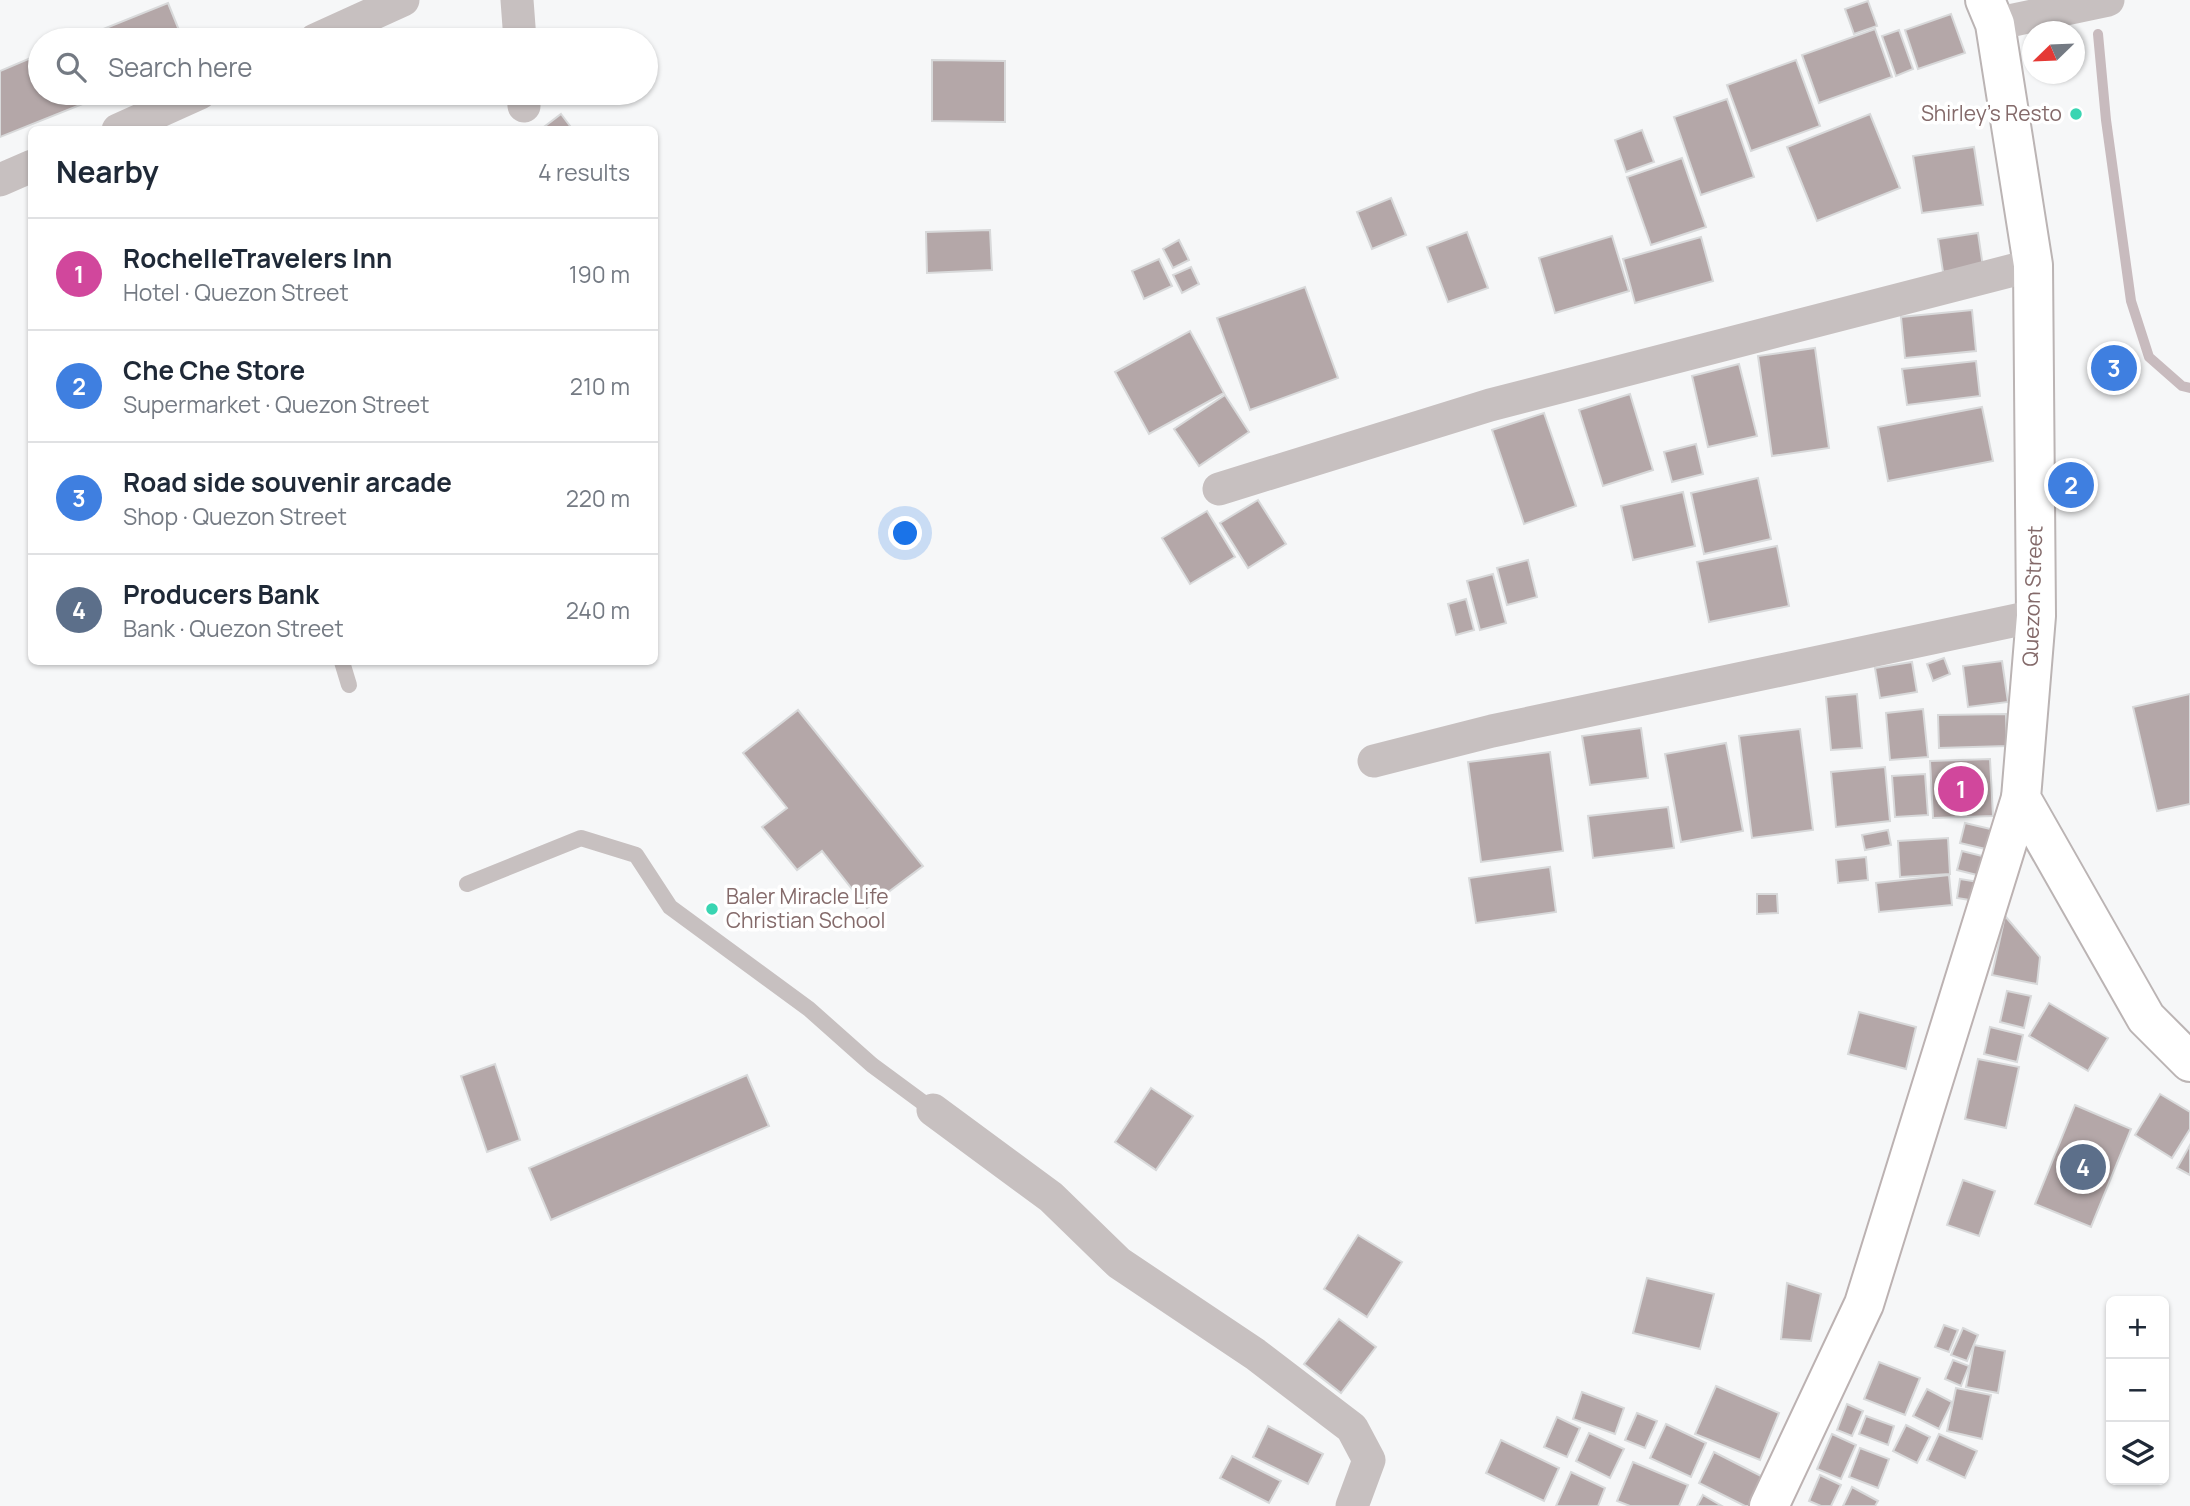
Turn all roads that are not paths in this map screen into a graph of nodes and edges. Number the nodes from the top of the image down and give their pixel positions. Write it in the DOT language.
graph roads {
  1 [pos="403,0"];
  2 [pos="517,0"];
  3 [pos="2108,0"];
  4 [pos="1989,7"];
  5 [pos="341,28"];
  6 [pos="519,28"];
  7 [pos="176,105"];
  8 [pos="134,126"];
  9 [pos="28,168"];
  10 [pos="0,180"];
  11 [pos="2033,265"];
  12 [pos="1219,489"];
  13 [pos="2036,616"];
  14 [pos="343,665"];
  15 [pos="349,685"];
  16 [pos="1374,761"];
  17 [pos="2021,798"];
  18 [pos="467,884"];
  19 [pos="2190,1062"];
  20 [pos="933,1110"];
  21 [pos="1352,1506"];
  22 [pos="1769,1506"];
  1 -- 5 [label="street"];
  2 -- 6 [label="street"];
  3 -- 4 [label="street"];
  4 -- 11 [label="main road, Quezon Street"];
  7 -- 8 [label="street"];
  9 -- 10 [label="street"];
  11 -- 12 [label="street"];
  11 -- 13 [label="main road, Quezon Street"];
  13 -- 16 [label="street"];
  13 -- 17 [label="main road, Quezon Street"];
  14 -- 15 [label="lane"];
  17 -- 19 [label="main road"];
  17 -- 22 [label="main road, Quezon Street"];
  18 -- 20 [label="lane"];
  20 -- 21 [label="street"];
}
